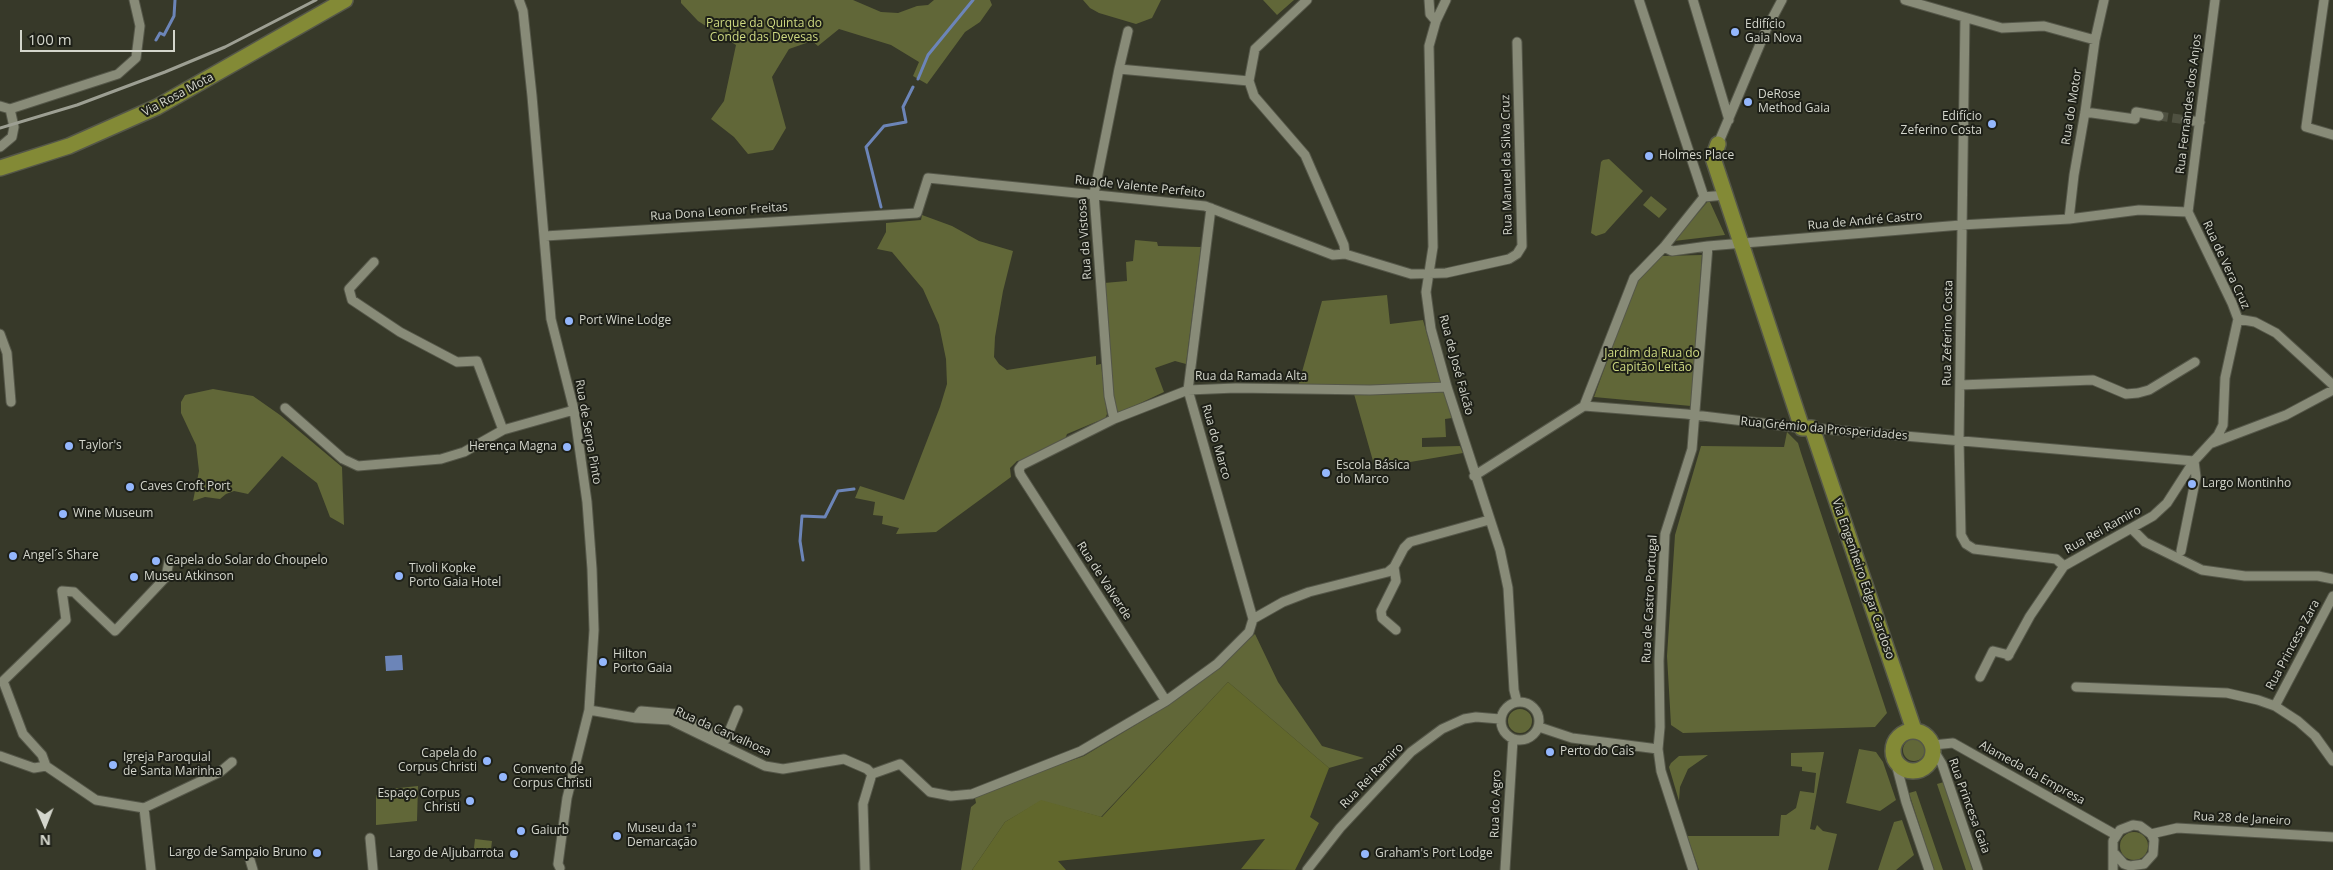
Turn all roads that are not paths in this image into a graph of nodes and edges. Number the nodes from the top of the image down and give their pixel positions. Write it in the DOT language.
graph roads {
  1 [pos="134,0"];
  2 [pos="345,0"];
  3 [pos="519,0"];
  4 [pos="1307,0"];
  5 [pos="1429,0"];
  6 [pos="1446,0"];
  7 [pos="1639,0"];
  8 [pos="1692,0"];
  9 [pos="1782,0"];
  10 [pos="1905,0"];
  11 [pos="2104,0"];
  12 [pos="2215,0"];
  13 [pos="2324,0"];
  14 [pos="1965,18"];
  15 [pos="1436,21"];
  16 [pos="1128,31"];
  17 [pos="2095,40"];
  18 [pos="1517,42"];
  19 [pos="1119,69"];
  20 [pos="1249,81"];
  21 [pos="0,106"];
  22 [pos="10,110"];
  23 [pos="2086,112"];
  24 [pos="2159,116"];
  25 [pos="1729,120"];
  26 [pos="2186,120"];
  27 [pos="2200,122"];
  28 [pos="2333,135"];
  29 [pos="0,147"];
  30 [pos="1715,151"];
  31 [pos="0,168"];
  32 [pos="1094,194"];
  33 [pos="1725,195"];
  34 [pos="1704,196"];
  35 [pos="1211,208"];
  36 [pos="2188,212"];
  37 [pos="893,215"];
  38 [pos="2070,219"];
  39 [pos="1961,225"];
  40 [pos="545,236"];
  41 [pos="1742,244"];
  42 [pos="1708,246"];
  43 [pos="1664,247"];
  44 [pos="1345,254"];
  45 [pos="374,262"];
  46 [pos="1428,274"];
  47 [pos="2238,319"];
  48 [pos="0,334"];
  49 [pos="2195,362"];
  50 [pos="1960,385"];
  51 [pos="2333,386"];
  52 [pos="1446,387"];
  53 [pos="1188,390"];
  54 [pos="2333,390"];
  55 [pos="11,402"];
  56 [pos="1586,406"];
  57 [pos="285,408"];
  58 [pos="574,410"];
  59 [pos="1695,417"];
  60 [pos="1114,419"];
  61 [pos="1807,428"];
  62 [pos="503,430"];
  63 [pos="1959,440"];
  64 [pos="2210,444"];
  65 [pos="2194,461"];
  66 [pos="1020,474"];
  67 [pos="1474,476"];
  68 [pos="1489,520"];
  69 [pos="2132,529"];
  70 [pos="2181,551"];
  71 [pos="169,561"];
  72 [pos="2064,566"];
  73 [pos="1394,567"];
  74 [pos="2333,579"];
  75 [pos="2333,596"];
  76 [pos="1252,619"];
  77 [pos="1396,630"];
  78 [pos="1980,677"];
  79 [pos="2076,687"];
  80 [pos="1166,701"];
  81 [pos="1517,702"];
  82 [pos="2275,706"];
  83 [pos="588,710"];
  84 [pos="738,710"];
  85 [pos="636,718"];
  86 [pos="1500,719"];
  87 [pos="1539,727"];
  88 [pos="1914,730"];
  89 [pos="1513,739"];
  90 [pos="1933,748"];
  91 [pos="1658,749"];
  92 [pos="0,756"];
  93 [pos="1895,760"];
  94 [pos="2333,761"];
  95 [pos="232,762"];
  96 [pos="46,766"];
  97 [pos="872,774"];
  98 [pos="144,808"];
  99 [pos="2151,834"];
  100 [pos="2116,835"];
  101 [pos="2333,837"];
  102 [pos="370,838"];
  103 [pos="2115,854"];
  104 [pos="250,860"];
  105 [pos="2135,868"];
  106 [pos="559,869"];
  107 [pos="151,870"];
  108 [pos="253,870"];
  109 [pos="373,870"];
  110 [pos="865,870"];
  111 [pos="1307,870"];
  112 [pos="1505,870"];
  113 [pos="1693,870"];
  114 [pos="1929,870"];
  115 [pos="1978,870"];
  116 [pos="2113,870"];
  1 -- 22 [label="street"];
  2 -- 31 [label="main road, Via Rosa Mota"];
  3 -- 40 [label="street, Rua de Serpa Pinto"];
  4 -- 20 [label="street"];
  5 -- 15 [label="street"];
  6 -- 15 [label="street, Rua de José Falcão"];
  7 -- 34 [label="street"];
  8 -- 25 [label="street"];
  9 -- 25 [label="street"];
  10 -- 14 [label="street"];
  11 -- 17 [label="street, Rua do Motor"];
  12 -- 27 [label="street, Rua Fernandes dos Anjos"];
  13 -- 28 [label="street"];
  14 -- 17 [label="street"];
  14 -- 39 [label="street, Rua Zeferino Costa"];
  15 -- 46 [label="street, Rua de José Falcão"];
  16 -- 19 [label="street, Rua da Vistosa"];
  17 -- 23 [label="street, Rua do Motor"];
  18 -- 46 [label="street, Rua Manuel da Silva Cruz"];
  19 -- 20 [label="street"];
  19 -- 32 [label="street, Rua da Vistosa"];
  20 -- 44 [label="street"];
  21 -- 22 [label="street"];
  22 -- 29 [label="street"];
  23 -- 24 [label="street"];
  23 -- 38 [label="street, Rua do Motor"];
  25 -- 30 [label="street"];
  26 -- 27 [label="street"];
  27 -- 36 [label="street, Rua Fernandes dos Anjos"];
  30 -- 33 [label="main road, Via Engenheiro Edgar Cardoso"];
  32 -- 35 [label="street, Rua de Valente Perfeito"];
  32 -- 37 [label="street, Rua de Valente Perfeito"];
  32 -- 60 [label="street, Rua da Vistosa"];
  33 -- 34 [label="street"];
  33 -- 41 [label="main road, Via Engenheiro Edgar Cardoso"];
  34 -- 43 [label="street"];
  35 -- 44 [label="street, Rua de Valente Perfeito"];
  35 -- 53 [label="street, Rua do Marco"];
  36 -- 38 [label="street, Rua de André Castro"];
  36 -- 47 [label="street, Rua de Vera Cruz"];
  37 -- 40 [label="street, Rua Dona Leonor Freitas"];
  38 -- 39 [label="street, Rua de André Castro"];
  39 -- 41 [label="street, Rua de André Castro"];
  39 -- 50 [label="street, Rua Zeferino Costa"];
  40 -- 58 [label="street, Rua de Serpa Pinto"];
  41 -- 42 [label="street, Rua de André Castro"];
  41 -- 61 [label="main road, Via Engenheiro Edgar Cardoso"];
  42 -- 43 [label="street, Rua de André Castro"];
  42 -- 59 [label="street, Rua de Castro Portugal"];
  43 -- 56 [label="street"];
  44 -- 46 [label="street, Rua de Valente Perfeito"];
  45 -- 62 [label="street"];
  46 -- 52 [label="street, Rua de José Falcão"];
  47 -- 51 [label="street"];
  47 -- 64 [label="street, Rua de Vera Cruz"];
  48 -- 55 [label="street"];
  49 -- 50 [label="street"];
  50 -- 63 [label="street, Rua Zeferino Costa"];
  52 -- 53 [label="street, Rua da Ramada Alta"];
  52 -- 67 [label="street, Rua de José Falcão"];
  53 -- 60 [label="street, Rua da Ramada Alta"];
  53 -- 76 [label="street, Rua do Marco"];
  54 -- 64 [label="street, Rua Rei Ramiro"];
  56 -- 59 [label="street, Rua Grémio da Prosperidades"];
  56 -- 67 [label="street"];
  57 -- 62 [label="street"];
  58 -- 62 [label="street"];
  58 -- 83 [label="street, Rua de Serpa Pinto"];
  59 -- 61 [label="street, Rua Grémio da Prosperidades"];
  59 -- 91 [label="street, Rua de Castro Portugal"];
  60 -- 66 [label="street, Rua da Ramada Alta"];
  61 -- 63 [label="street, Rua Grémio da Prosperidades"];
  61 -- 88 [label="main road, Via Engenheiro Edgar Cardoso"];
  63 -- 65 [label="street, Rua Grémio da Prosperidades"];
  63 -- 72 [label="street, Rua Zeferino Costa"];
  64 -- 65 [label="street, Rua Rei Ramiro"];
  65 -- 69 [label="street, Rua Rei Ramiro"];
  65 -- 70 [label="street"];
  66 -- 80 [label="street, Rua de Valverde"];
  67 -- 68 [label="street, Rua de José Falcão"];
  68 -- 73 [label="street"];
  68 -- 81 [label="street, Rua de José Falcão"];
  69 -- 72 [label="street, Rua Rei Ramiro"];
  69 -- 74 [label="street"];
  71 -- 96 [label="street"];
  72 -- 78 [label="street, Rua Rei Ramiro"];
  73 -- 76 [label="street"];
  73 -- 77 [label="street"];
  75 -- 82 [label="street, Rua Princesa Zara"];
  76 -- 80 [label="street"];
  79 -- 82 [label="street"];
  80 -- 97 [label="street"];
  81 -- 86 [label="street"];
  81 -- 87 [label="street"];
  82 -- 94 [label="street"];
  83 -- 85 [label="street, Rua da Carvalhosa"];
  83 -- 106 [label="street, Rua de Serpa Pinto"];
  84 -- 85 [label="street"];
  85 -- 97 [label="street, Rua da Carvalhosa"];
  86 -- 89 [label="street"];
  86 -- 111 [label="street, Rua Rei Ramiro"];
  87 -- 89 [label="street"];
  87 -- 91 [label="street"];
  88 -- 90 [label="main road"];
  88 -- 93 [label="main road"];
  89 -- 112 [label="street, Rua do Agro"];
  90 -- 93 [label="main road"];
  90 -- 100 [label="street, Alameda da Empresa"];
  90 -- 115 [label="street, Rua Princesa Gaia"];
  91 -- 113 [label="street, Rua de Castro Portugal"];
  92 -- 96 [label="street"];
  93 -- 114 [label="street"];
  95 -- 98 [label="street"];
  96 -- 98 [label="street"];
  97 -- 110 [label="street"];
  98 -- 107 [label="street"];
  99 -- 100 [label="street"];
  99 -- 101 [label="street, Rua 28 de Janeiro"];
  99 -- 105 [label="street"];
  100 -- 103 [label="street"];
  102 -- 109 [label="street"];
  103 -- 105 [label="street"];
  103 -- 116 [label="street"];
  104 -- 108 [label="street"];
}
